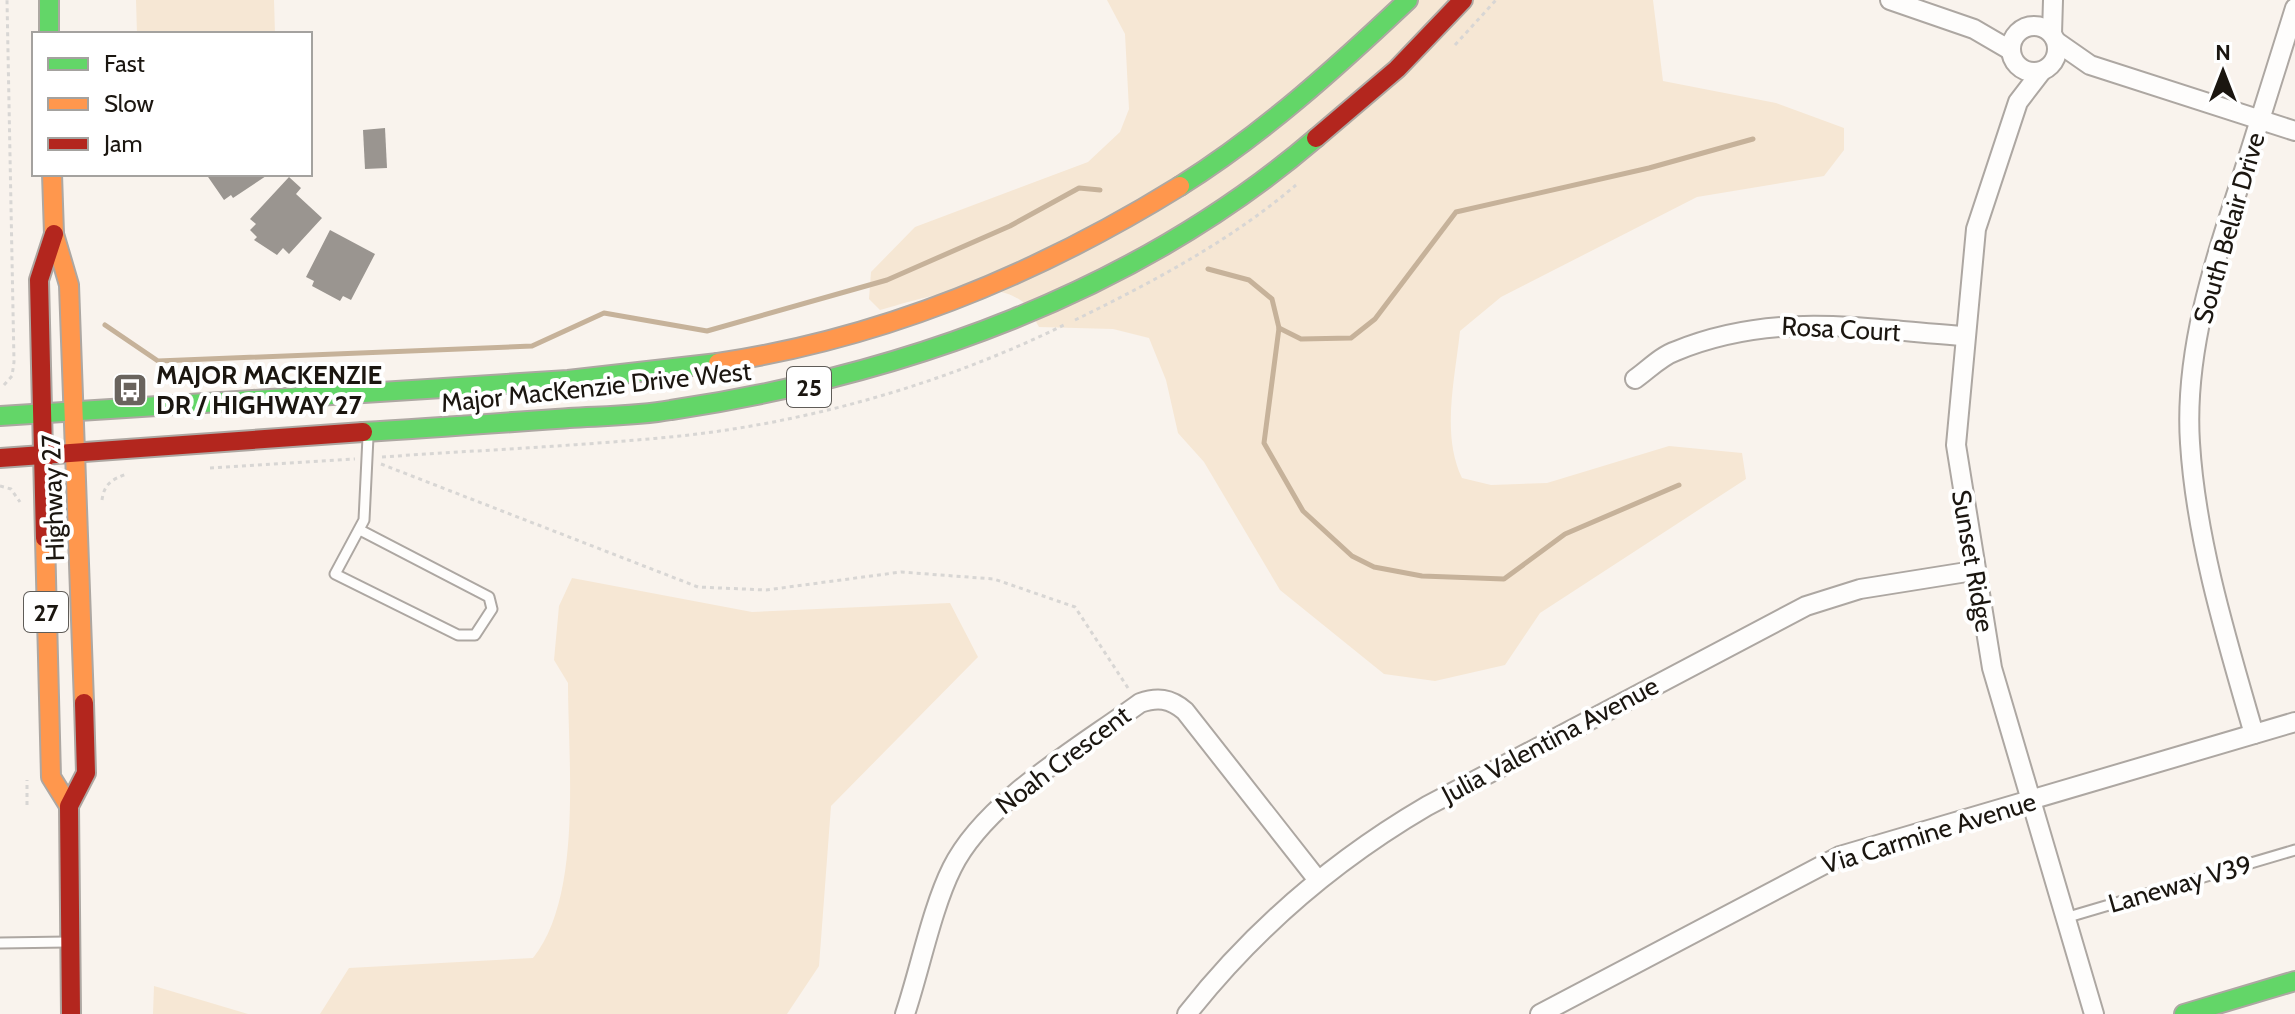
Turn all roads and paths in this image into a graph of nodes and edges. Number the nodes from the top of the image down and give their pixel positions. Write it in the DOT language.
graph roads {
  1 [pos="7,0"];
  2 [pos="49,0"];
  3 [pos="1408,0"];
  4 [pos="1463,0"];
  5 [pos="1890,0"];
  6 [pos="2047,0"];
  7 [pos="2053,0"];
  8 [pos="2295,8"];
  9 [pos="1974,29"];
  10 [pos="2022,29"];
  11 [pos="49,32"];
  12 [pos="2055,38"];
  13 [pos="2012,54"];
  14 [pos="2090,65"];
  15 [pos="2045,70"];
  16 [pos="2018,102"];
  17 [pos="2260,119"];
  18 [pos="2295,131"];
  19 [pos="52,176"];
  20 [pos="54,234"];
  21 [pos="1963,336"];
  22 [pos="1635,379"];
  23 [pos="4,385"];
  24 [pos="77,411"];
  25 [pos="40,413"];
  26 [pos="0,416"];
  27 [pos="368,433"];
  28 [pos="78,453"];
  29 [pos="41,455"];
  30 [pos="0,458"];
  31 [pos="367,459"];
  32 [pos="0,486"];
  33 [pos="11,489"];
  34 [pos="360,530"];
  35 [pos="1973,571"];
  36 [pos="1131,692"];
  37 [pos="2295,722"];
  38 [pos="2254,734"];
  39 [pos="2031,801"];
  40 [pos="69,806"];
  41 [pos="2295,850"];
  42 [pos="1317,879"];
  43 [pos="2065,918"];
  44 [pos="70,942"];
  45 [pos="0,943"];
  46 [pos="2295,981"];
  47 [pos="71,1014"];
  48 [pos="905,1014"];
  49 [pos="1187,1014"];
  50 [pos="1540,1014"];
  51 [pos="2094,1014"];
  52 [pos="2184,1014"];
  1 -- 23 [label="path"];
  2 -- 11 [label="main road"];
  3 -- 24 [label="main road, Major MacKenzie Drive West / 25"];
  4 -- 27 [label="main road, Major MacKenzie Drive West / 25"];
  5 -- 9 [label="street"];
  6 -- 10 [label="street"];
  7 -- 12 [label="street"];
  8 -- 17 [label="street, South Belair Drive"];
  9 -- 10 [label="street"];
  9 -- 13 [label="street"];
  10 -- 12 [label="street"];
  10 -- 13 [label="street"];
  12 -- 14 [label="street"];
  12 -- 15 [label="street"];
  13 -- 15 [label="street"];
  13 -- 16 [label="street, Sunset Ridge"];
  14 -- 15 [label="street"];
  14 -- 17 [label="street"];
  15 -- 16 [label="street, Sunset Ridge"];
  16 -- 21 [label="street, Sunset Ridge"];
  17 -- 18 [label="street"];
  17 -- 38 [label="street, South Belair Drive"];
  19 -- 20 [label="main road, Highway 27 / 27"];
  20 -- 24 [label="main road, Highway 27 / 27"];
  20 -- 25 [label="main road, Highway 27 / 27"];
  21 -- 22 [label="street, Rosa Court"];
  21 -- 35 [label="street, Sunset Ridge"];
  24 -- 25 [label="main road, Major MacKenzie Drive West / 25"];
  24 -- 28 [label="main road, Highway 27 / 27"];
  25 -- 26 [label="main road, Major MacKenzie Drive West / 25"];
  25 -- 29 [label="main road, Highway 27 / 27"];
  27 -- 28 [label="main road, Major MacKenzie Drive West / 25"];
  27 -- 31 [label="lane"];
  28 -- 29 [label="main road, Major MacKenzie Drive West / 25"];
  28 -- 40 [label="main road, Highway 27 / 27"];
  29 -- 30 [label="main road, Major MacKenzie Drive West / 25"];
  29 -- 40 [label="main road, Highway 27 / 27"];
  31 -- 34 [label="lane"];
  31 -- 36 [label="path"];
  32 -- 33 [label="path"];
  34 -- 34 [label="lane"];
  35 -- 39 [label="street, Sunset Ridge"];
  35 -- 42 [label="street, Julia Valentina Avenue"];
  37 -- 38 [label="street, Via Carmine Avenue"];
  38 -- 39 [label="street, Via Carmine Avenue"];
  39 -- 43 [label="street, Sunset Ridge"];
  39 -- 50 [label="street, Via Carmine Avenue"];
  40 -- 44 [label="main road, Highway 27 / 27"];
  41 -- 43 [label="lane, Laneway V39"];
  42 -- 48 [label="street, Noah Crescent"];
  42 -- 49 [label="street, Julia Valentina Avenue"];
  43 -- 51 [label="street, Sunset Ridge"];
  44 -- 45 [label="lane"];
  44 -- 47 [label="main road, Highway 27 / 27"];
  46 -- 52 [label="main road"];
}
